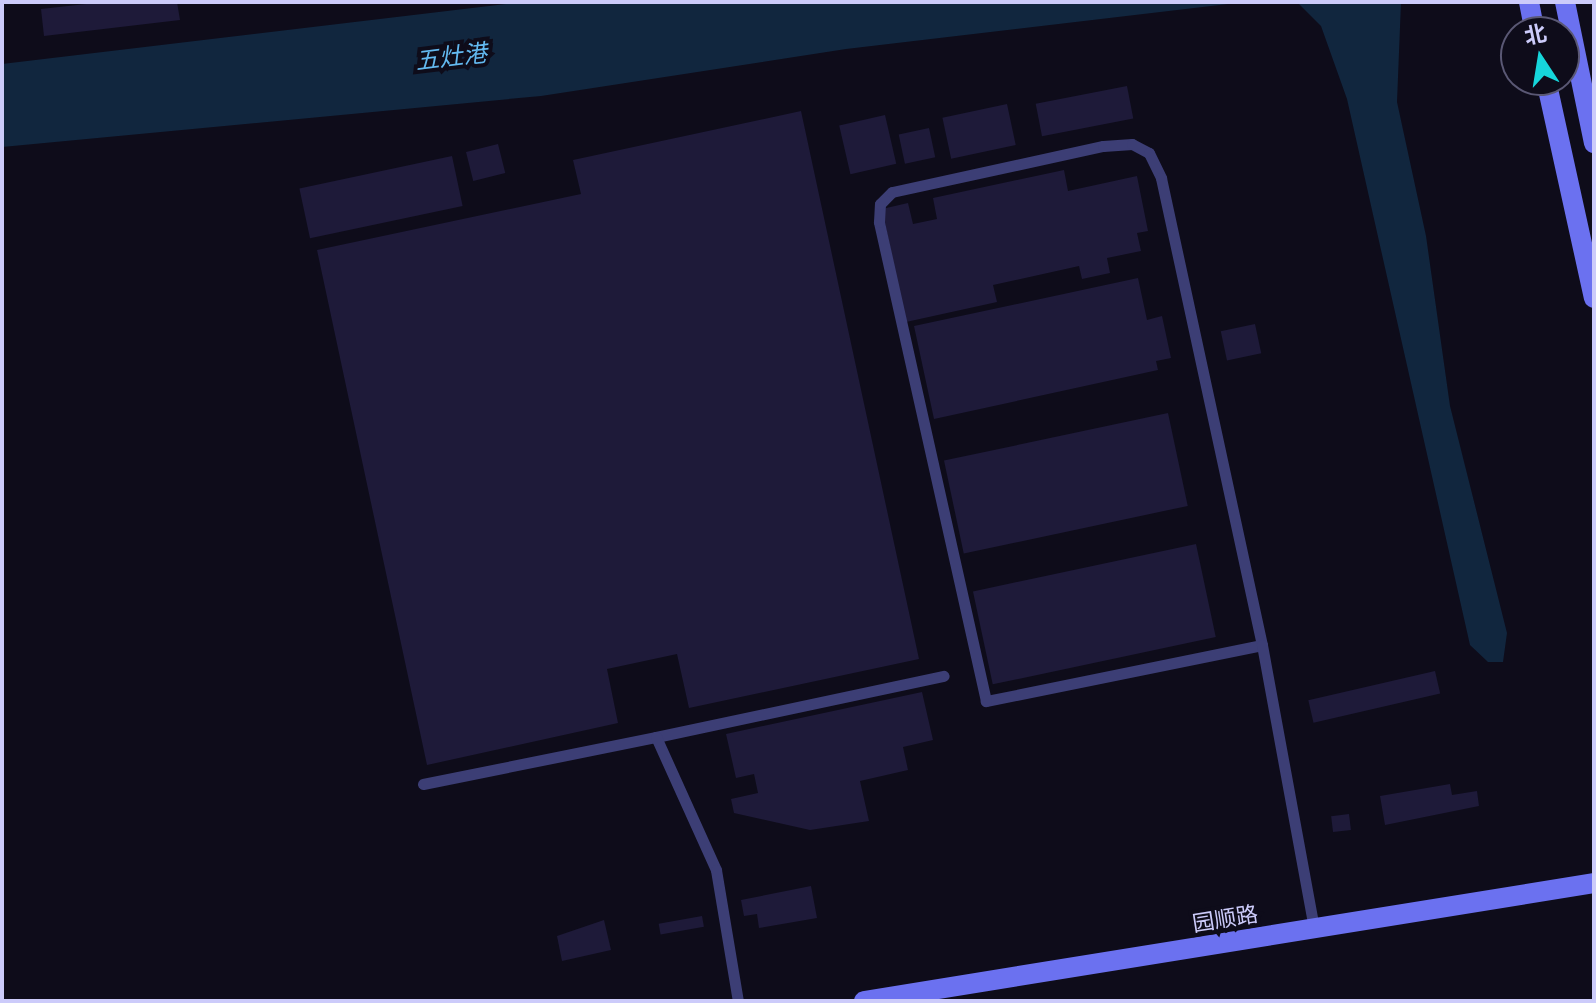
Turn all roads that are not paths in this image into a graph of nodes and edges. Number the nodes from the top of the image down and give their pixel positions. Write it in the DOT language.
graph roads {
  1 [pos="1565,2"];
  2 [pos="1550,96"];
  3 [pos="1594,143"];
  4 [pos="1594,298"];
  5 [pos="1262,645"];
  6 [pos="944,676"];
  7 [pos="656,737"];
  8 [pos="423,784"];
  9 [pos="1594,883"];
  10 [pos="1314,928"];
  11 [pos="738,1001"];
  12 [pos="864,1001"];
  1 -- 3 [label="street"];
  2 -- 4 [label="street"];
  5 -- 5 [label="lane"];
  5 -- 10 [label="lane"];
  6 -- 7 [label="lane"];
  7 -- 8 [label="lane"];
  7 -- 11 [label="lane"];
  9 -- 10 [label="street, 园顺路"];
  10 -- 12 [label="street, 园顺路"];
}
